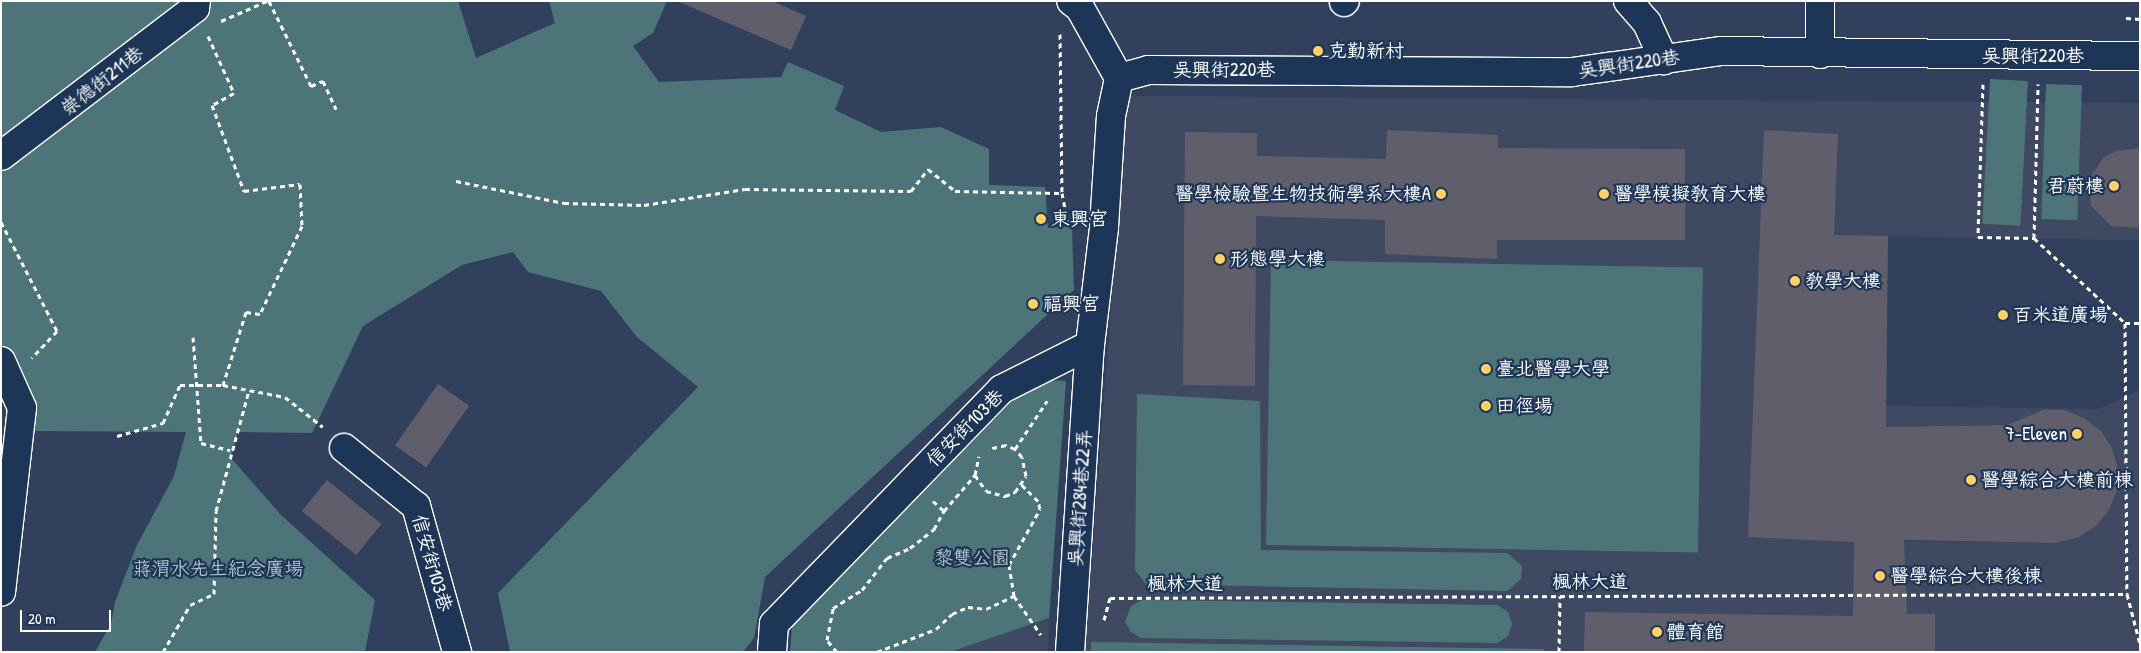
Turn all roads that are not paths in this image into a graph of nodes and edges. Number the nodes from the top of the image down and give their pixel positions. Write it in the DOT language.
graph roads {
  1 [pos="1071,1"];
  2 [pos="1628,1"];
  3 [pos="1820,1"];
  4 [pos="199,12"];
  5 [pos="1820,54"];
  6 [pos="2140,56"];
  7 [pos="1664,60"];
  8 [pos="1119,78"];
  9 [pos="1,156"];
  10 [pos="1090,345"];
  11 [pos="7,371"];
  12 [pos="344,448"];
  13 [pos="1,592"];
  14 [pos="1059,648"];
  15 [pos="457,652"];
  16 [pos="772,652"];
  1 -- 8 [label="street"];
  2 -- 7 [label="street"];
  3 -- 5 [label="street"];
  4 -- 9 [label="street, 崇德街211巷"];
  5 -- 6 [label="street, 吳興街220巷"];
  5 -- 7 [label="street, 吳興街220巷"];
  7 -- 8 [label="street, 吳興街220巷"];
  8 -- 10 [label="street"];
  10 -- 14 [label="street, 吳興街284巷22弄"];
  10 -- 16 [label="street, 信安街103巷"];
  11 -- 13 [label="street"];
  12 -- 15 [label="street, 信安街103巷"];
}
